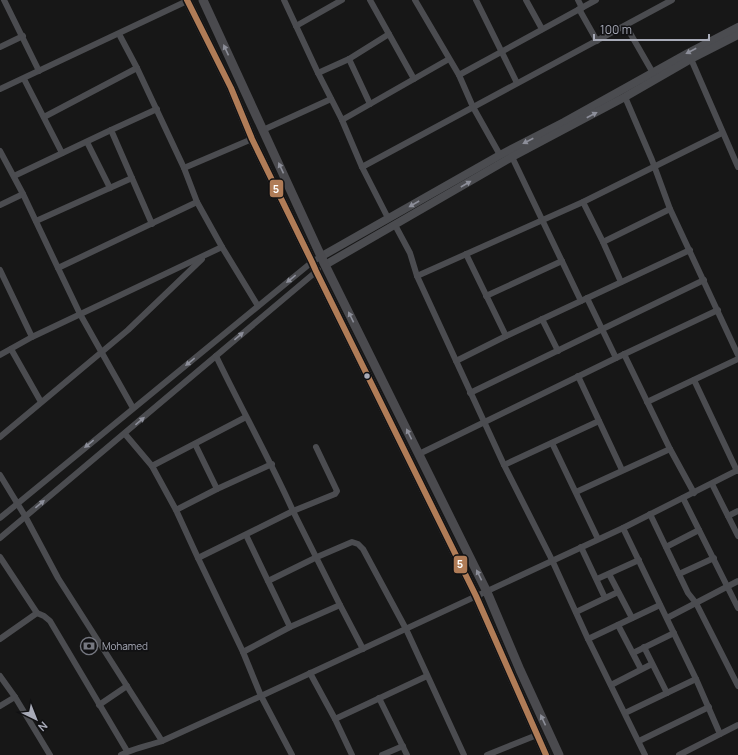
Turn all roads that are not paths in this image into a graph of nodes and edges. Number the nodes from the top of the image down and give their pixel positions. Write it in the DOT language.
graph roads {
  1 [pos="4,0"];
  2 [pos="203,0"];
  3 [pos="284,0"];
  4 [pos="342,0"];
  5 [pos="370,0"];
  6 [pos="415,0"];
  7 [pos="476,0"];
  8 [pos="526,0"];
  9 [pos="578,0"];
  10 [pos="596,0"];
  11 [pos="672,0"];
  12 [pos="187,1"];
  13 [pos="581,8"];
  14 [pos="296,26"];
  15 [pos="626,26"];
  16 [pos="738,27"];
  17 [pos="542,29"];
  18 [pos="119,34"];
  19 [pos="389,34"];
  20 [pos="738,35"];
  21 [pos="23,36"];
  22 [pos="597,41"];
  23 [pos="0,47"];
  24 [pos="501,52"];
  25 [pos="349,59"];
  26 [pos="449,59"];
  27 [pos="691,59"];
  28 [pos="137,68"];
  29 [pos="39,71"];
  30 [pos="318,73"];
  31 [pos="652,73"];
  32 [pos="459,75"];
  33 [pos="24,79"];
  34 [pos="414,79"];
  35 [pos="517,83"];
  36 [pos="0,89"];
  37 [pos="625,97"];
  38 [pos="331,99"];
  39 [pos="370,104"];
  40 [pos="473,107"];
  41 [pos="157,109"];
  42 [pos="44,117"];
  43 [pos="342,120"];
  44 [pos="111,130"];
  45 [pos="263,130"];
  46 [pos="722,133"];
  47 [pos="252,139"];
  48 [pos="87,142"];
  49 [pos="0,151"];
  50 [pos="62,153"];
  51 [pos="500,155"];
  52 [pos="512,158"];
  53 [pos="362,167"];
  54 [pos="654,167"];
  55 [pos="738,167"];
  56 [pos="184,168"];
  57 [pos="14,176"];
  58 [pos="132,178"];
  59 [pos="110,188"];
  60 [pos="23,194"];
  61 [pos="197,202"];
  62 [pos="583,202"];
  63 [pos="0,205"];
  64 [pos="670,209"];
  65 [pos="388,218"];
  66 [pos="541,220"];
  67 [pos="36,221"];
  68 [pos="152,224"];
  69 [pos="395,225"];
  70 [pos="603,242"];
  71 [pos="222,247"];
  72 [pos="690,250"];
  73 [pos="466,254"];
  74 [pos="206,255"];
  75 [pos="323,260"];
  76 [pos="562,261"];
  77 [pos="312,262"];
  78 [pos="58,268"];
  79 [pos="0,270"];
  80 [pos="316,272"];
  81 [pos="417,276"];
  82 [pos="704,280"];
  83 [pos="621,282"];
  84 [pos="486,296"];
  85 [pos="587,298"];
  86 [pos="580,301"];
  87 [pos="258,306"];
  88 [pos="718,310"];
  89 [pos="80,314"];
  90 [pos="542,319"];
  91 [pos="603,329"];
  92 [pos="506,336"];
  93 [pos="32,337"];
  94 [pos="11,349"];
  95 [pos="558,351"];
  96 [pos="102,352"];
  97 [pos="624,354"];
  98 [pos="0,355"];
  99 [pos="738,355"];
  100 [pos="216,356"];
  101 [pos="616,358"];
  102 [pos="738,359"];
  103 [pos="456,361"];
  104 [pos="578,376"];
  105 [pos="694,380"];
  106 [pos="470,393"];
  107 [pos="41,402"];
  108 [pos="647,402"];
  109 [pos="133,408"];
  110 [pos="246,417"];
  111 [pos="599,421"];
  112 [pos="484,423"];
  113 [pos="125,434"];
  114 [pos="0,436"];
  115 [pos="552,443"];
  116 [pos="195,444"];
  117 [pos="316,447"];
  118 [pos="670,449"];
  119 [pos="419,454"];
  120 [pos="272,464"];
  121 [pos="152,466"];
  122 [pos="504,466"];
  123 [pos="622,470"];
  124 [pos="738,470"];
  125 [pos="0,475"];
  126 [pos="712,484"];
  127 [pos="217,490"];
  128 [pos="576,492"];
  129 [pos="694,493"];
  130 [pos="683,498"];
  131 [pos="17,504"];
  132 [pos="176,510"];
  133 [pos="293,511"];
  134 [pos="738,511"];
  135 [pos="650,514"];
  136 [pos="25,516"];
  137 [pos="728,516"];
  138 [pos="0,518"];
  139 [pos="623,528"];
  140 [pos="699,530"];
  141 [pos="246,535"];
  142 [pos="738,536"];
  143 [pos="0,538"];
  144 [pos="598,539"];
  145 [pos="581,547"];
  146 [pos="666,547"];
  147 [pos="0,557"];
  148 [pos="317,557"];
  149 [pos="198,558"];
  150 [pos="714,558"];
  151 [pos="552,560"];
  152 [pos="639,560"];
  153 [pos="609,574"];
  154 [pos="679,574"];
  155 [pos="597,579"];
  156 [pos="268,581"];
  157 [pos="738,581"];
  158 [pos="728,586"];
  159 [pos="487,592"];
  160 [pos="618,592"];
  161 [pos="476,596"];
  162 [pos="605,598"];
  163 [pos="696,603"];
  164 [pos="340,604"];
  165 [pos="660,605"];
  166 [pos="738,608"];
  167 [pos="576,612"];
  168 [pos="37,613"];
  169 [pos="632,618"];
  170 [pos="667,618"];
  171 [pos="618,625"];
  172 [pos="290,627"];
  173 [pos="406,629"];
  174 [pos="674,633"];
  175 [pos="0,639"];
  176 [pos="588,639"];
  177 [pos="644,647"];
  178 [pos="363,649"];
  179 [pos="243,652"];
  180 [pos="632,653"];
  181 [pos="652,664"];
  182 [pos="641,669"];
  183 [pos="310,673"];
  184 [pos="736,675"];
  185 [pos="0,676"];
  186 [pos="427,676"];
  187 [pos="696,679"];
  188 [pos="611,685"];
  189 [pos="127,686"];
  190 [pos="738,686"];
  191 [pos="667,693"];
  192 [pos="261,696"];
  193 [pos="15,697"];
  194 [pos="379,698"];
  195 [pos="99,705"];
  196 [pos="0,706"];
  197 [pos="708,707"];
  198 [pos="624,713"];
  199 [pos="335,719"];
  200 [pos="738,725"];
  201 [pos="720,734"];
  202 [pos="537,735"];
  203 [pos="639,740"];
  204 [pos="162,741"];
  205 [pos="403,746"];
  206 [pos="127,751"];
  207 [pos="691,752"];
  208 [pos="50,755"];
  209 [pos="121,755"];
  210 [pos="292,755"];
  211 [pos="352,755"];
  212 [pos="382,755"];
  213 [pos="407,755"];
  214 [pos="464,755"];
  215 [pos="486,755"];
  216 [pos="546,755"];
  217 [pos="560,755"];
  218 [pos="645,755"];
  219 [pos="679,755"];
  1 -- 21 [label="street"];
  45 -- 2 [label="main road, one-way"];
  3 -- 14 [label="street"];
  4 -- 14 [label="street"];
  5 -- 19 [label="street"];
  6 -- 26 [label="street"];
  7 -- 24 [label="street"];
  8 -- 17 [label="street"];
  9 -- 13 [label="street"];
  10 -- 13 [label="street"];
  11 -- 15 [label="street"];
  12 -- 18 [label="street"];
  12 -- 47 [label="main road"];
  13 -- 17 [label="street"];
  13 -- 22 [label="street"];
  14 -- 30 [label="street"];
  15 -- 22 [label="street"];
  15 -- 31 [label="street"];
  16 -- 31 [label="street, one-way"];
  17 -- 24 [label="street"];
  18 -- 28 [label="street"];
  18 -- 29 [label="street"];
  19 -- 25 [label="street"];
  19 -- 34 [label="street"];
  20 -- 27 [label="street"];
  21 -- 23 [label="street"];
  21 -- 29 [label="street"];
  22 -- 35 [label="street"];
  24 -- 32 [label="street"];
  24 -- 35 [label="street"];
  25 -- 30 [label="street"];
  25 -- 39 [label="street"];
  26 -- 32 [label="street"];
  26 -- 34 [label="street"];
  27 -- 37 [label="street"];
  27 -- 46 [label="street"];
  28 -- 41 [label="street"];
  28 -- 42 [label="street"];
  29 -- 33 [label="street"];
  30 -- 38 [label="street"];
  31 -- 51 [label="street, one-way"];
  32 -- 40 [label="street"];
  33 -- 36 [label="street"];
  33 -- 42 [label="street"];
  34 -- 39 [label="street"];
  35 -- 40 [label="street"];
  52 -- 37 [label="street, one-way"];
  37 -- 54 [label="street"];
  38 -- 43 [label="street"];
  38 -- 45 [label="street"];
  39 -- 43 [label="street"];
  40 -- 51 [label="street"];
  40 -- 53 [label="street"];
  41 -- 44 [label="street"];
  41 -- 56 [label="street"];
  42 -- 50 [label="street"];
  43 -- 53 [label="street"];
  44 -- 48 [label="street"];
  44 -- 58 [label="street"];
  75 -- 45 [label="main road, one-way"];
  46 -- 54 [label="street"];
  46 -- 55 [label="street"];
  47 -- 56 [label="street"];
  47 -- 77 [label="main road"];
  48 -- 50 [label="street"];
  48 -- 59 [label="street"];
  49 -- 57 [label="street"];
  50 -- 57 [label="street"];
  51 -- 65 [label="street, one-way"];
  52 -- 66 [label="street"];
  69 -- 52 [label="street, one-way"];
  53 -- 65 [label="street"];
  54 -- 62 [label="street"];
  54 -- 64 [label="street"];
  56 -- 61 [label="street"];
  57 -- 60 [label="street"];
  58 -- 59 [label="street"];
  58 -- 68 [label="street"];
  59 -- 67 [label="street"];
  60 -- 63 [label="street"];
  60 -- 67 [label="street"];
  61 -- 68 [label="street"];
  61 -- 71 [label="street"];
  62 -- 66 [label="street"];
  62 -- 70 [label="street"];
  64 -- 70 [label="street"];
  64 -- 72 [label="street"];
  65 -- 75 [label="street"];
  66 -- 73 [label="street"];
  66 -- 76 [label="street"];
  67 -- 78 [label="street"];
  68 -- 78 [label="street"];
  69 -- 75 [label="street"];
  69 -- 81 [label="street"];
  70 -- 83 [label="street"];
  71 -- 74 [label="street"];
  71 -- 87 [label="street"];
  72 -- 82 [label="street"];
  72 -- 83 [label="street"];
  73 -- 81 [label="street"];
  73 -- 84 [label="street"];
  74 -- 89 [label="street"];
  74 -- 96 [label="street"];
  75 -- 77 [label="street"];
  75 -- 80 [label="street"];
  119 -- 75 [label="main road, one-way"];
  76 -- 84 [label="street"];
  76 -- 86 [label="street"];
  77 -- 80 [label="main road"];
  77 -- 87 [label="street, one-way"];
  78 -- 89 [label="street"];
  79 -- 93 [label="street"];
  100 -- 80 [label="street, one-way"];
  80 -- 161 [label="main road"];
  81 -- 103 [label="street"];
  82 -- 88 [label="street"];
  82 -- 91 [label="street"];
  83 -- 85 [label="street"];
  84 -- 92 [label="street"];
  85 -- 86 [label="street"];
  85 -- 91 [label="street"];
  86 -- 90 [label="street"];
  87 -- 109 [label="street, one-way"];
  88 -- 97 [label="street"];
  88 -- 99 [label="street"];
  89 -- 93 [label="street"];
  89 -- 96 [label="street"];
  90 -- 92 [label="street"];
  90 -- 95 [label="street"];
  91 -- 95 [label="street"];
  91 -- 101 [label="street"];
  92 -- 103 [label="street"];
  93 -- 94 [label="street"];
  94 -- 98 [label="street"];
  94 -- 107 [label="street"];
  95 -- 106 [label="street"];
  96 -- 107 [label="street"];
  96 -- 109 [label="street"];
  97 -- 101 [label="street"];
  97 -- 108 [label="street"];
  100 -- 110 [label="street"];
  113 -- 100 [label="street, one-way"];
  101 -- 104 [label="street"];
  102 -- 105 [label="street"];
  103 -- 106 [label="street"];
  104 -- 111 [label="street"];
  104 -- 112 [label="street"];
  105 -- 108 [label="street"];
  105 -- 124 [label="street"];
  106 -- 112 [label="street"];
  107 -- 114 [label="street"];
  108 -- 118 [label="street"];
  109 -- 131 [label="street, one-way"];
  110 -- 116 [label="street"];
  110 -- 120 [label="street"];
  111 -- 115 [label="street"];
  111 -- 123 [label="street"];
  112 -- 119 [label="street"];
  112 -- 122 [label="street"];
  113 -- 121 [label="street"];
  136 -- 113 [label="street, one-way"];
  115 -- 122 [label="street"];
  115 -- 128 [label="street"];
  116 -- 121 [label="street"];
  116 -- 127 [label="street"];
  117 -- 133 [label="street"];
  118 -- 123 [label="street"];
  118 -- 129 [label="street"];
  159 -- 119 [label="main road, one-way"];
  120 -- 127 [label="street"];
  120 -- 133 [label="street"];
  121 -- 132 [label="street"];
  122 -- 151 [label="street"];
  123 -- 128 [label="street"];
  124 -- 126 [label="street"];
  125 -- 131 [label="street"];
  126 -- 129 [label="street"];
  126 -- 137 [label="street"];
  127 -- 132 [label="street"];
  128 -- 144 [label="street"];
  129 -- 130 [label="street"];
  130 -- 135 [label="street"];
  130 -- 140 [label="street"];
  131 -- 136 [label="street"];
  131 -- 138 [label="street"];
  132 -- 149 [label="street"];
  133 -- 141 [label="street"];
  133 -- 148 [label="street"];
  134 -- 137 [label="street"];
  135 -- 139 [label="street"];
  135 -- 146 [label="street"];
  136 -- 143 [label="street"];
  136 -- 189 [label="street"];
  137 -- 142 [label="street"];
  139 -- 144 [label="street"];
  139 -- 152 [label="street"];
  140 -- 146 [label="street"];
  140 -- 150 [label="street"];
  141 -- 149 [label="street"];
  141 -- 156 [label="street"];
  144 -- 145 [label="street"];
  145 -- 151 [label="street"];
  145 -- 155 [label="street"];
  146 -- 154 [label="street"];
  147 -- 168 [label="street"];
  148 -- 156 [label="street"];
  148 -- 164 [label="street"];
  148 -- 173 [label="street"];
  149 -- 179 [label="street"];
  150 -- 154 [label="street"];
  150 -- 158 [label="street"];
  151 -- 159 [label="street"];
  151 -- 167 [label="street"];
  152 -- 153 [label="street"];
  152 -- 165 [label="street"];
  153 -- 155 [label="street"];
  153 -- 160 [label="street"];
  154 -- 163 [label="street"];
  155 -- 162 [label="street"];
  156 -- 172 [label="street"];
  157 -- 158 [label="street"];
  158 -- 163 [label="street"];
  158 -- 166 [label="street"];
  159 -- 161 [label="street"];
  217 -- 159 [label="main road, one-way"];
  160 -- 162 [label="street"];
  160 -- 169 [label="street"];
  161 -- 173 [label="street"];
  161 -- 202 [label="main road"];
  162 -- 167 [label="street"];
  163 -- 170 [label="street"];
  163 -- 184 [label="street"];
  164 -- 172 [label="street"];
  164 -- 178 [label="street"];
  165 -- 169 [label="street"];
  165 -- 170 [label="street"];
  167 -- 176 [label="street"];
  168 -- 175 [label="street"];
  168 -- 195 [label="street"];
  169 -- 171 [label="street"];
  170 -- 174 [label="street"];
  171 -- 176 [label="street"];
  171 -- 180 [label="street"];
  172 -- 179 [label="street"];
  173 -- 178 [label="street"];
  173 -- 186 [label="street"];
  174 -- 177 [label="street"];
  174 -- 187 [label="street"];
  176 -- 188 [label="street"];
  177 -- 180 [label="street"];
  177 -- 181 [label="street"];
  178 -- 183 [label="street"];
  179 -- 192 [label="street"];
  180 -- 182 [label="street"];
  181 -- 182 [label="street"];
  181 -- 191 [label="street"];
  182 -- 188 [label="street"];
  183 -- 192 [label="street"];
  183 -- 199 [label="street"];
  184 -- 190 [label="street"];
  185 -- 193 [label="street"];
  186 -- 194 [label="street"];
  186 -- 214 [label="street"];
  187 -- 191 [label="street"];
  187 -- 197 [label="street"];
  188 -- 198 [label="street"];
  189 -- 195 [label="street"];
  189 -- 204 [label="street"];
  191 -- 198 [label="street"];
  192 -- 204 [label="street"];
  192 -- 210 [label="street"];
  193 -- 196 [label="street"];
  193 -- 208 [label="street"];
  194 -- 199 [label="street"];
  194 -- 205 [label="street"];
  195 -- 206 [label="street"];
  197 -- 201 [label="street"];
  197 -- 203 [label="street"];
  198 -- 203 [label="street"];
  199 -- 211 [label="street"];
  200 -- 201 [label="street"];
  201 -- 207 [label="street"];
  202 -- 215 [label="street"];
  202 -- 216 [label="main road"];
  203 -- 218 [label="street"];
  204 -- 206 [label="street"];
  205 -- 212 [label="street"];
  205 -- 213 [label="street"];
  206 -- 209 [label="street"];
  207 -- 219 [label="street"];
}
